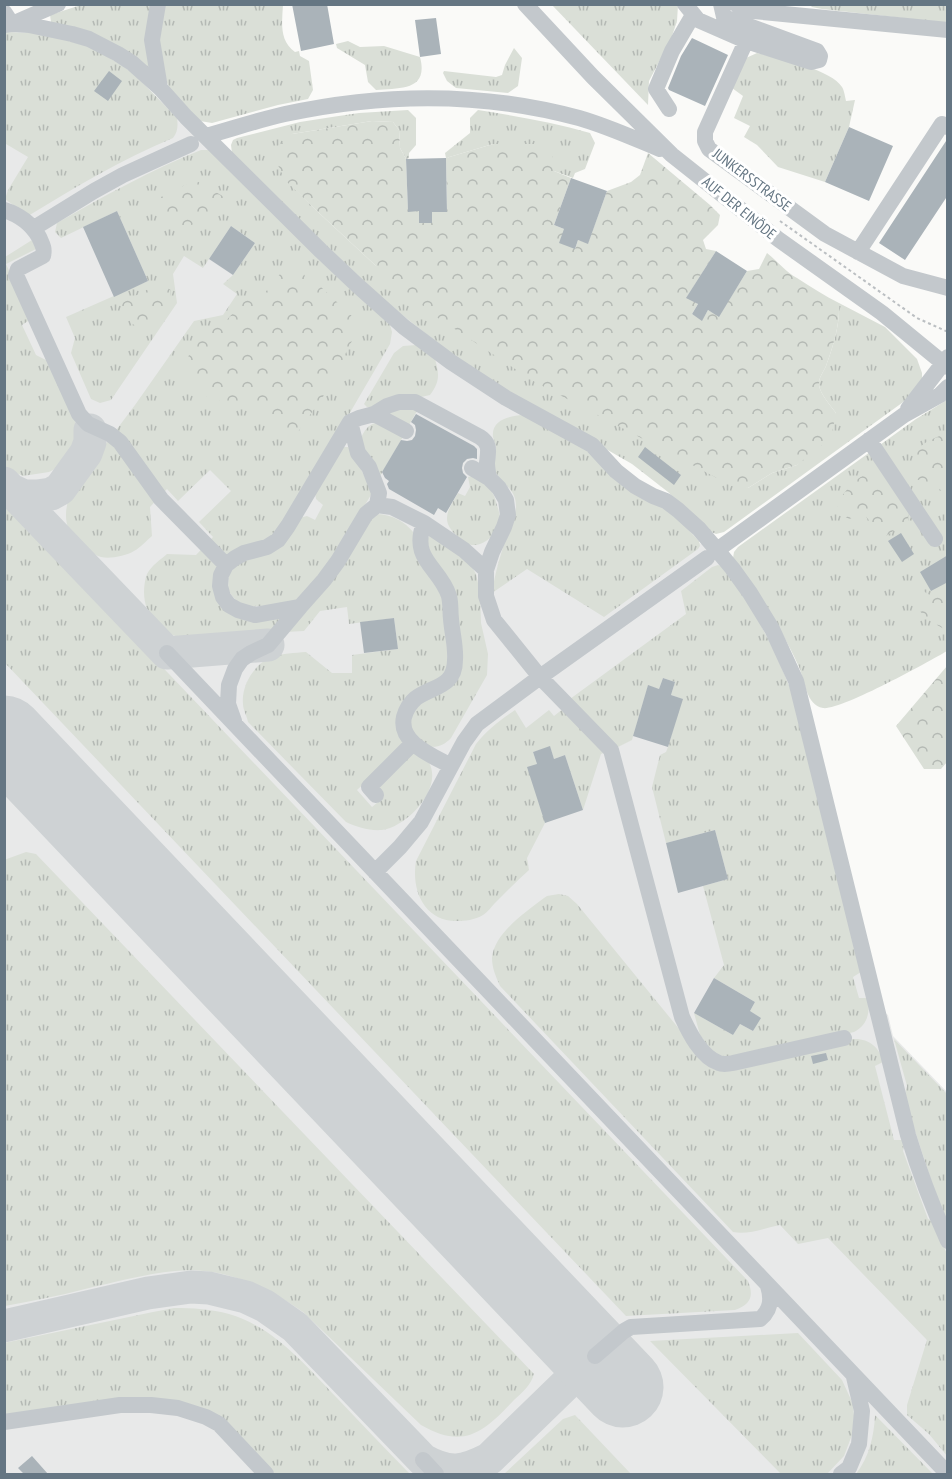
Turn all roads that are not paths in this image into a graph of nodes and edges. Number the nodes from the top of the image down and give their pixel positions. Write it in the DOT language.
graph roads {
  1 [pos="58,4"];
  2 [pos="158,4"];
  3 [pos="525,4"];
  4 [pos="721,4"];
  5 [pos="736,4"];
  6 [pos="689,10"];
  7 [pos="7,20"];
  8 [pos="948,30"];
  9 [pos="746,41"];
  10 [pos="160,88"];
  11 [pos="669,109"];
  12 [pos="948,127"];
  13 [pos="198,140"];
  14 [pos="672,154"];
  15 [pos="4,210"];
  16 [pos="34,228"];
  17 [pos="858,252"];
  18 [pos="948,288"];
  19 [pos="946,362"];
  20 [pos="948,387"];
  21 [pos="374,414"];
  22 [pos="904,415"];
  23 [pos="350,422"];
  24 [pos="406,431"];
  25 [pos="869,440"];
  26 [pos="472,468"];
  27 [pos="489,478"];
  28 [pos="377,505"];
  29 [pos="424,523"];
  30 [pos="935,539"];
  31 [pos="712,554"];
  32 [pos="226,565"];
  33 [pos="486,570"];
  34 [pos="300,607"];
  35 [pos="167,653"];
  36 [pos="540,677"];
  37 [pos="236,726"];
  38 [pos="413,743"];
  39 [pos="451,766"];
  40 [pos="376,795"];
  41 [pos="375,872"];
  42 [pos="844,1038"];
  43 [pos="948,1241"];
  44 [pos="768,1286"];
  45 [pos="595,1356"];
  46 [pos="854,1377"];
  47 [pos="4,1422"];
  48 [pos="423,1460"];
  49 [pos="266,1474"];
  50 [pos="436,1474"];
  51 [pos="841,1474"];
  52 [pos="948,1474"];
  1 -- 7 [label="street"];
  2 -- 10 [label="street"];
  3 -- 14 [label="street, AUF DER EINÖDE"];
  4 -- 9 [label="street"];
  5 -- 8 [label="street"];
  6 -- 9 [label="street"];
  6 -- 11 [label="street"];
  7 -- 10 [label="street"];
  9 -- 17 [label="street, JUNKERSSTRASSE"];
  10 -- 13 [label="street"];
  12 -- 17 [label="street"];
  13 -- 14 [label="street"];
  13 -- 16 [label="street"];
  13 -- 31 [label="street"];
  14 -- 19 [label="street, AUF DER EINÖDE"];
  15 -- 16 [label="street"];
  16 -- 32 [label="street"];
  17 -- 18 [label="street, JUNKERSSTRASSE"];
  19 -- 22 [label="street"];
  20 -- 22 [label="street"];
  21 -- 23 [label="street"];
  21 -- 24 [label="street"];
  21 -- 27 [label="street"];
  22 -- 25 [label="street"];
  23 -- 28 [label="street"];
  23 -- 32 [label="street"];
  25 -- 30 [label="street"];
  25 -- 31 [label="street"];
  26 -- 27 [label="street"];
  27 -- 33 [label="street"];
  28 -- 29 [label="street"];
  28 -- 34 [label="street"];
  29 -- 33 [label="street"];
  29 -- 38 [label="street"];
  31 -- 36 [label="street"];
  31 -- 43 [label="street"];
  32 -- 34 [label="street"];
  33 -- 36 [label="street"];
  34 -- 37 [label="street"];
  35 -- 37 [label="street"];
  36 -- 39 [label="street"];
  36 -- 42 [label="street"];
  37 -- 41 [label="street"];
  38 -- 39 [label="street"];
  38 -- 40 [label="street"];
  39 -- 41 [label="street"];
  41 -- 44 [label="street"];
  44 -- 45 [label="street"];
  44 -- 46 [label="street"];
  46 -- 51 [label="street"];
  46 -- 52 [label="street"];
  47 -- 49 [label="street"];
  48 -- 50 [label="street"];
}
